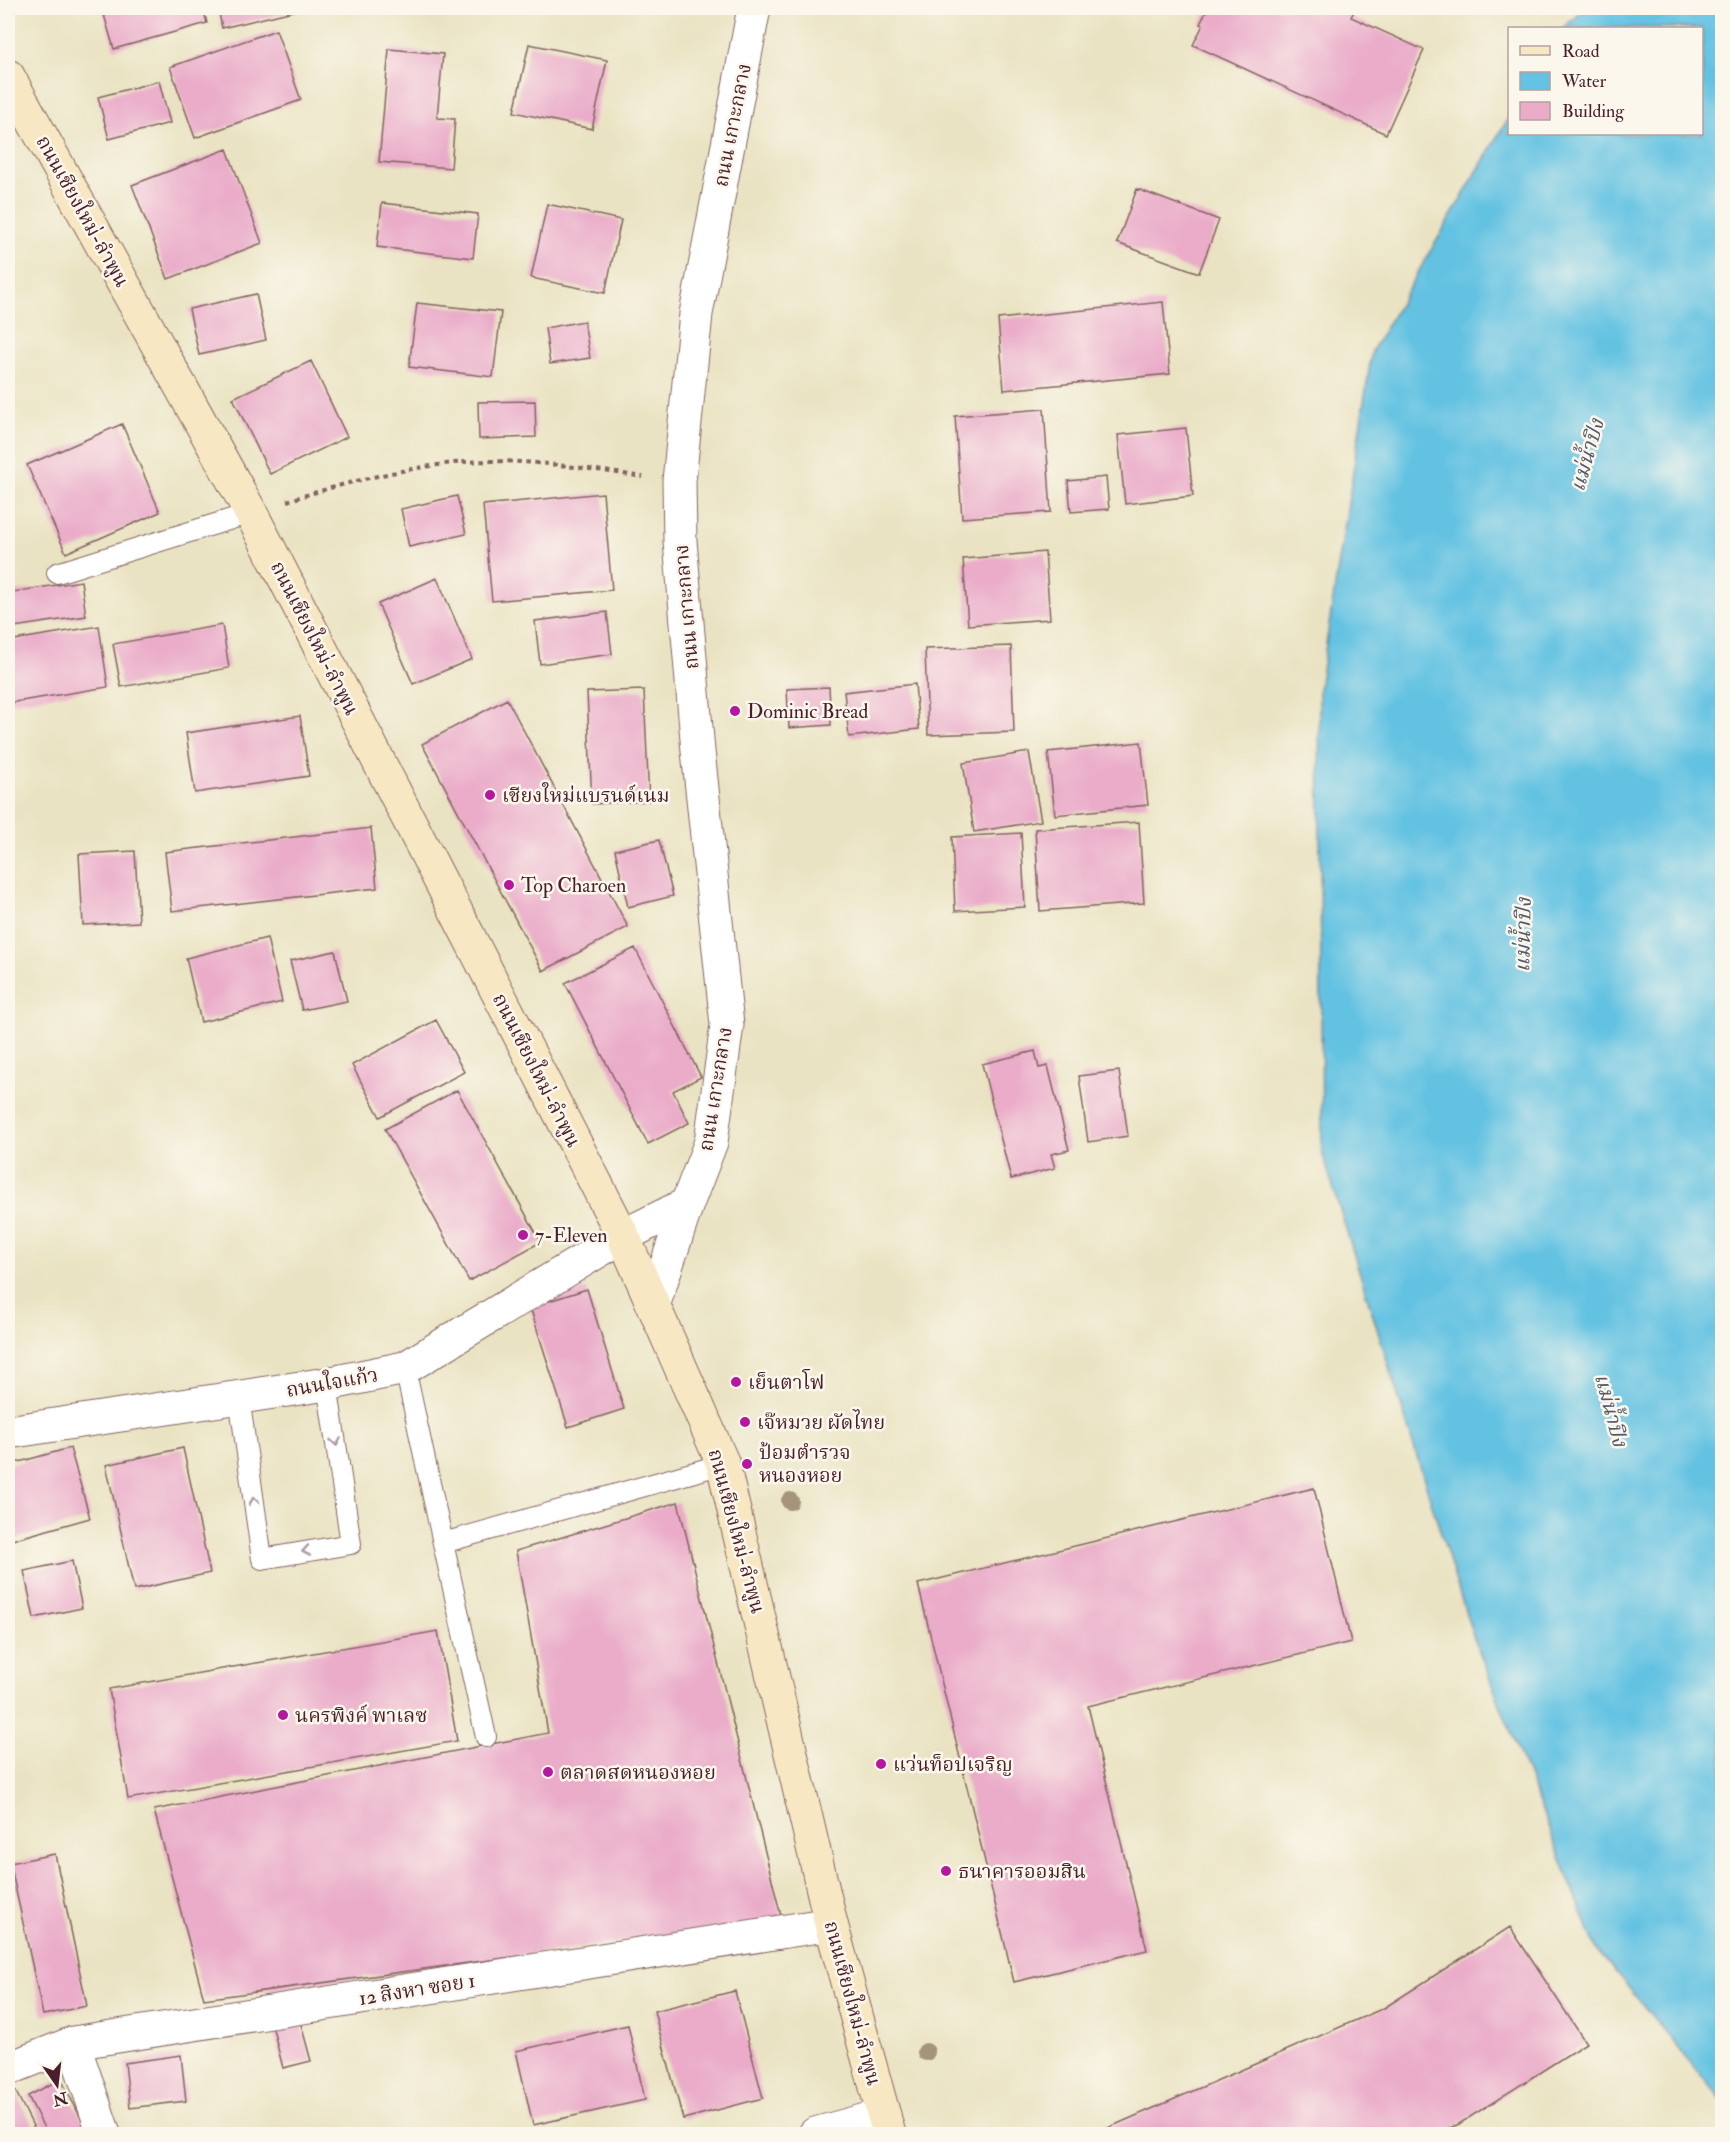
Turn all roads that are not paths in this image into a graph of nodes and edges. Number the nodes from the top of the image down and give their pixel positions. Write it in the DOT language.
graph roads {
  1 [pos="754,8"];
  2 [pos="8,76"];
  3 [pos="251,513"];
  4 [pos="57,573"];
  5 [pos="687,1204"];
  6 [pos="623,1236"];
  7 [pos="653,1306"];
  8 [pos="405,1368"];
  9 [pos="327,1384"];
  10 [pos="239,1397"];
  11 [pos="8,1432"];
  12 [pos="723,1464"];
  13 [pos="443,1543"];
  14 [pos="486,1737"];
  15 [pos="831,1924"];
  16 [pos="73,2043"];
  17 [pos="8,2069"];
  18 [pos="887,2125"];
  19 [pos="104,2134"];
  20 [pos="815,2134"];
  1 -- 5 [label="street, ถนน เกาะกลาง"];
  2 -- 3 [label="main road, ถนนเชียงใหม่-ลำพูน"];
  3 -- 4 [label="lane"];
  3 -- 6 [label="main road, ถนนเชียงใหม่-ลำพูน"];
  5 -- 6 [label="street"];
  5 -- 7 [label="street, ถนน เกาะกลาง"];
  6 -- 7 [label="main road, ถนนเชียงใหม่-ลำพูน"];
  6 -- 8 [label="street, ถนนใจแก้ว"];
  7 -- 12 [label="main road, ถนนเชียงใหม่-ลำพูน"];
  8 -- 9 [label="street, ถนนใจแก้ว"];
  8 -- 13 [label="lane"];
  9 -- 10 [label="street, ถนนใจแก้ว"];
  9 -- 10 [label="lane, one-way"];
  10 -- 11 [label="street, ถนนใจแก้ว"];
  12 -- 13 [label="lane"];
  12 -- 15 [label="main road, ถนนเชียงใหม่-ลำพูน"];
  13 -- 14 [label="lane"];
  15 -- 16 [label="street, 12 สิงหา ซอย 1"];
  15 -- 18 [label="main road, ถนนเชียงใหม่-ลำพูน"];
  16 -- 17 [label="street, 12 สิงหา ซอย 1"];
  16 -- 19 [label="street"];
  18 -- 20 [label="street"];
}
